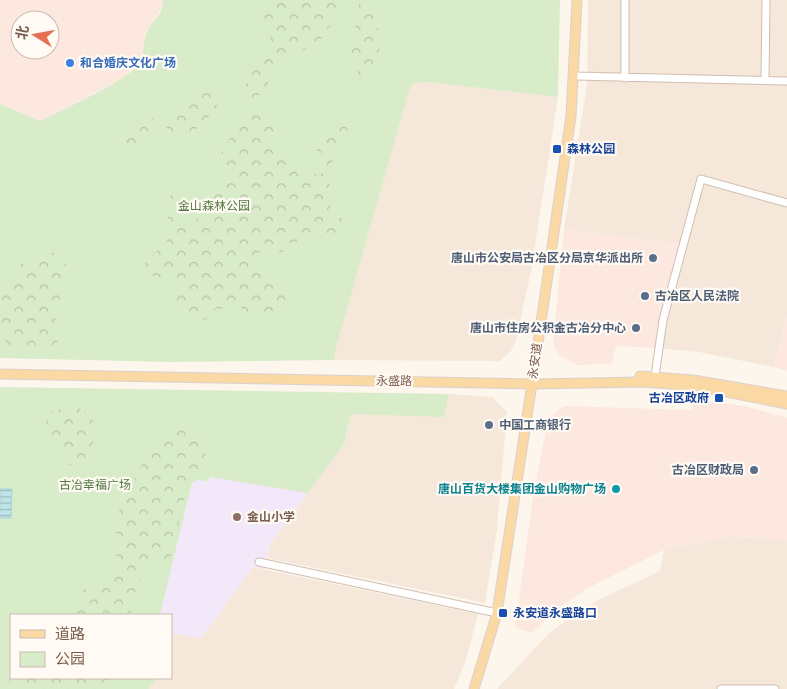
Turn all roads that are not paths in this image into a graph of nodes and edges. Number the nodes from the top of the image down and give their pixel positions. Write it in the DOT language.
graph roads {
  1 [pos="577,0"];
  2 [pos="625,0"];
  3 [pos="766,0"];
  4 [pos="575,76"];
  5 [pos="625,78"];
  6 [pos="765,80"];
  7 [pos="787,81"];
  8 [pos="787,203"];
  9 [pos="0,368"];
  10 [pos="0,374"];
  11 [pos="655,376"];
  12 [pos="532,381"];
  13 [pos="787,396"];
  14 [pos="787,404"];
  15 [pos="259,562"];
  16 [pos="497,613"];
  17 [pos="474,689"];
  18 [pos="721,689"];
  19 [pos="775,689"];
  1 -- 4 [label="main road, 永安道"];
  2 -- 5 [label="street"];
  3 -- 6 [label="street"];
  4 -- 5 [label="street"];
  4 -- 12 [label="main road, 永安道"];
  5 -- 6 [label="street"];
  6 -- 7 [label="street"];
  8 -- 11 [label="street"];
  9 -- 12 [label="main road, 永盛路"];
  10 -- 12 [label="main road, 永盛路"];
  11 -- 12 [label="main road, 永盛路"];
  11 -- 13 [label="main road, 永盛路"];
  12 -- 14 [label="main road, 永盛路"];
  12 -- 16 [label="main road, 永安道"];
  15 -- 16 [label="street"];
  16 -- 17 [label="main road, 永安道"];
  18 -- 19 [label="street"];
}
